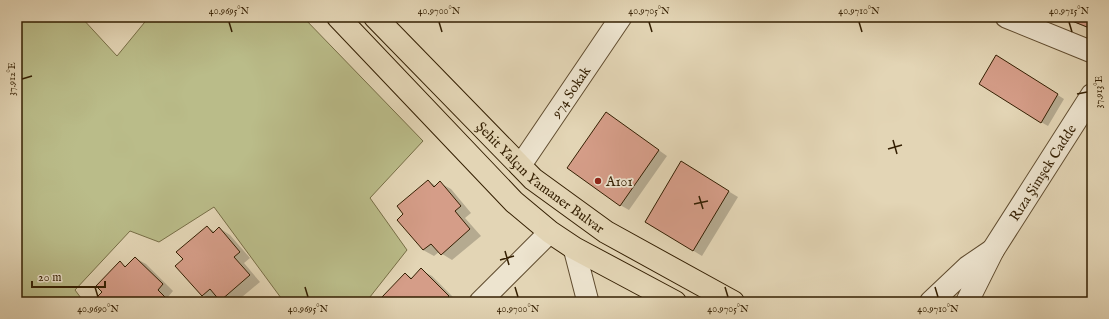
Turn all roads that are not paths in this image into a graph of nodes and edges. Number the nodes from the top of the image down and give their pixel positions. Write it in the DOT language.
graph roads {
  1 [pos="338,17"];
  2 [pos="375,17"];
  3 [pos="621,17"];
  4 [pos="1006,17"];
  5 [pos="1092,52"];
  6 [pos="1092,96"];
  7 [pos="520,166"];
  8 [pos="550,232"];
  9 [pos="574,248"];
  10 [pos="993,250"];
  11 [pos="480,302"];
  12 [pos="588,302"];
  13 [pos="675,302"];
  14 [pos="733,302"];
  15 [pos="931,302"];
  16 [pos="967,302"];
  1 -- 8 [label="highway, Şehit Yalçın Yamaner Bulvar"];
  2 -- 7 [label="highway, Şehit Yalçın Yamaner Bulvar"];
  3 -- 7 [label="street, 974 Sokak"];
  4 -- 5 [label="street"];
  6 -- 10 [label="street, Rıza Şimşek Cadde"];
  7 -- 14 [label="highway, Şehit Yalçın Yamaner Bulvar"];
  8 -- 9 [label="highway, Şehit Yalçın Yamaner Bulvar"];
  8 -- 11 [label="street"];
  9 -- 12 [label="street"];
  9 -- 13 [label="highway, Şehit Yalçın Yamaner Bulvar"];
  10 -- 15 [label="street, Rıza Şimşek Cadde"];
  10 -- 16 [label="street, Rıza Şimşek Cadde"];
}
